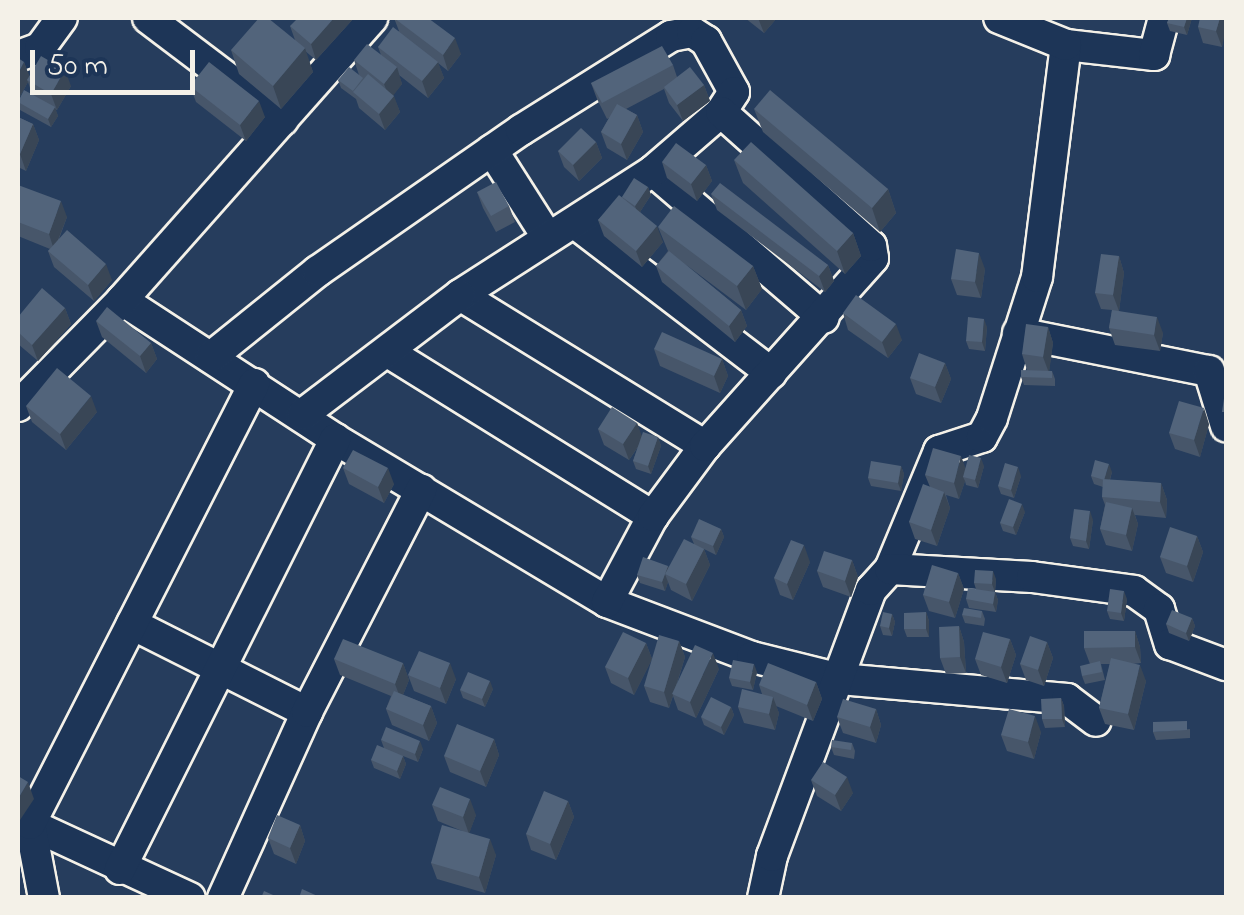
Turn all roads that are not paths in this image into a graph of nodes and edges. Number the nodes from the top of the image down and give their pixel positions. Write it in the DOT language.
graph roads {
  1 [pos="62,18"];
  2 [pos="148,18"];
  3 [pos="372,18"];
  4 [pos="1000,18"];
  5 [pos="1164,18"];
  6 [pos="1066,45"];
  7 [pos="294,50"];
  8 [pos="18,56"];
  9 [pos="324,71"];
  10 [pos="721,112"];
  11 [pos="283,120"];
  12 [pos="492,150"];
  13 [pos="653,171"];
  14 [pos="575,223"];
  15 [pos="548,238"];
  16 [pos="460,295"];
  17 [pos="122,300"];
  18 [pos="824,318"];
  19 [pos="1018,333"];
  20 [pos="388,352"];
  21 [pos="211,357"];
  22 [pos="770,373"];
  23 [pos="254,384"];
  24 [pos="18,406"];
  25 [pos="302,415"];
  26 [pos="1226,426"];
  27 [pos="335,439"];
  28 [pos="705,446"];
  29 [pos="421,490"];
  30 [pos="652,516"];
  31 [pos="890,569"];
  32 [pos="607,602"];
  33 [pos="132,624"];
  34 [pos="1226,664"];
  35 [pos="222,673"];
  36 [pos="840,680"];
  37 [pos="307,712"];
  38 [pos="1096,721"];
  39 [pos="30,824"];
  40 [pos="120,869"];
  41 [pos="44,898"];
  42 [pos="190,898"];
  43 [pos="224,898"];
  44 [pos="763,898"];
  1 -- 8 [label="street"];
  2 -- 11 [label="street"];
  3 -- 9 [label="street"];
  4 -- 6 [label="street"];
  5 -- 6 [label="street"];
  6 -- 19 [label="street"];
  7 -- 9 [label="street"];
  9 -- 11 [label="street"];
  10 -- 12 [label="street"];
  10 -- 13 [label="street"];
  10 -- 18 [label="street"];
  11 -- 17 [label="street"];
  12 -- 15 [label="street"];
  12 -- 21 [label="street"];
  13 -- 14 [label="street"];
  13 -- 18 [label="street"];
  14 -- 15 [label="street"];
  14 -- 22 [label="street"];
  15 -- 16 [label="street"];
  16 -- 20 [label="street"];
  16 -- 28 [label="street"];
  17 -- 21 [label="street"];
  17 -- 24 [label="street"];
  18 -- 22 [label="street"];
  19 -- 26 [label="street"];
  19 -- 31 [label="street"];
  20 -- 25 [label="street"];
  20 -- 30 [label="street"];
  21 -- 23 [label="street"];
  22 -- 28 [label="street"];
  23 -- 25 [label="street"];
  23 -- 33 [label="street"];
  25 -- 27 [label="street"];
  27 -- 29 [label="street"];
  27 -- 35 [label="street"];
  28 -- 30 [label="street"];
  29 -- 32 [label="street"];
  29 -- 37 [label="street"];
  30 -- 32 [label="street"];
  31 -- 34 [label="street"];
  31 -- 36 [label="street"];
  32 -- 36 [label="street"];
  33 -- 35 [label="street"];
  33 -- 39 [label="street"];
  35 -- 37 [label="street"];
  35 -- 40 [label="street"];
  36 -- 38 [label="street"];
  36 -- 44 [label="street"];
  37 -- 43 [label="street"];
  39 -- 40 [label="street"];
  39 -- 41 [label="street"];
  40 -- 42 [label="street"];
}
